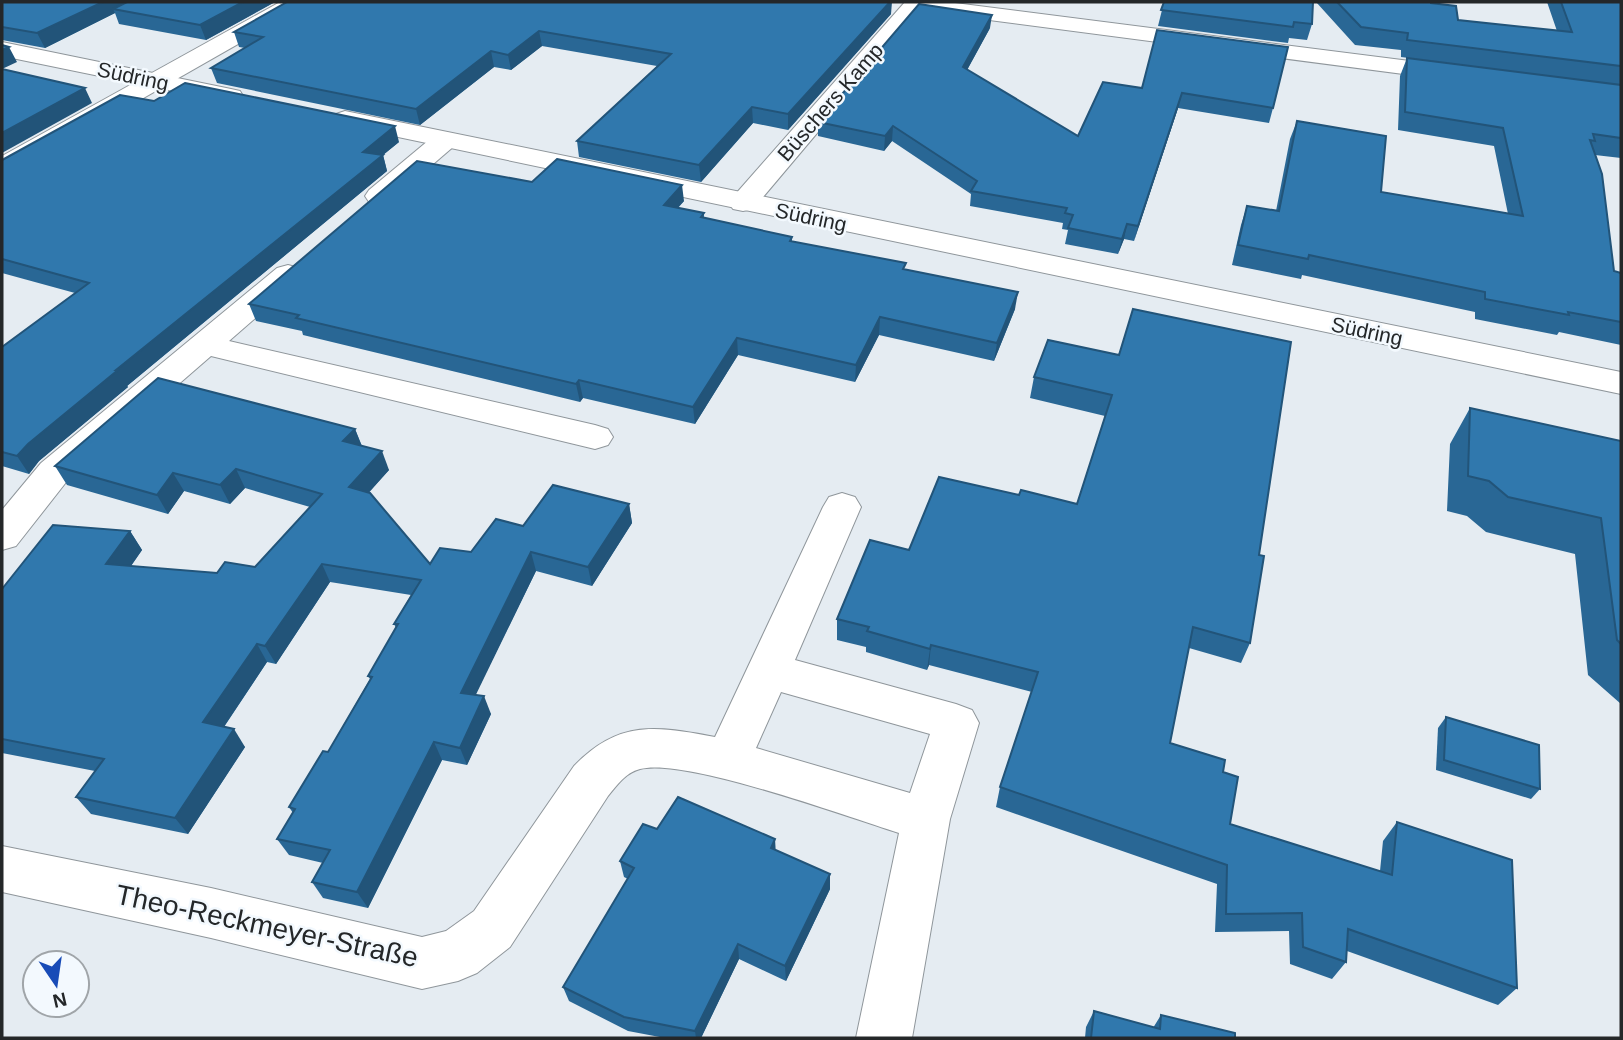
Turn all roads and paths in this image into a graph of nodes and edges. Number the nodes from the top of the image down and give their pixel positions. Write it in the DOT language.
graph roads {
  1 [pos="295,2"];
  2 [pos="915,3"];
  3 [pos="2,49"];
  4 [pos="1485,78"];
  5 [pos="154,81"];
  6 [pos="260,102"];
  7 [pos="313,113"];
  8 [pos="444,141"];
  9 [pos="2,167"];
  10 [pos="743,203"];
  11 [pos="353,218"];
  12 [pos="310,255"];
  13 [pos="205,345"];
  14 [pos="1621,383"];
  15 [pos="595,437"];
  16 [pos="842,507"];
  17 [pos="2,536"];
  18 [pos="767,670"];
  19 [pos="728,760"];
  20 [pos="926,820"];
  21 [pos="2,869"];
  22 [pos="884,1038"];
  1 -- 5 [label="street"];
  2 -- 4 [label="street"];
  2 -- 10 [label="street, Büschers Kamp"];
  3 -- 5 [label="street, Südring"];
  5 -- 6 [label="street, Südring"];
  5 -- 9 [label="street"];
  7 -- 8 [label="street, Südring"];
  8 -- 10 [label="street, Südring"];
  8 -- 11 [label="street"];
  10 -- 14 [label="street, Südring"];
  12 -- 13 [label="street"];
  13 -- 15 [label="street"];
  13 -- 17 [label="street"];
  16 -- 18 [label="street"];
  18 -- 19 [label="street"];
  18 -- 20 [label="street"];
  19 -- 20 [label="street, Theo-Reckmeyer-Straße"];
  19 -- 21 [label="street, Theo-Reckmeyer-Straße"];
  20 -- 22 [label="street"];
}
